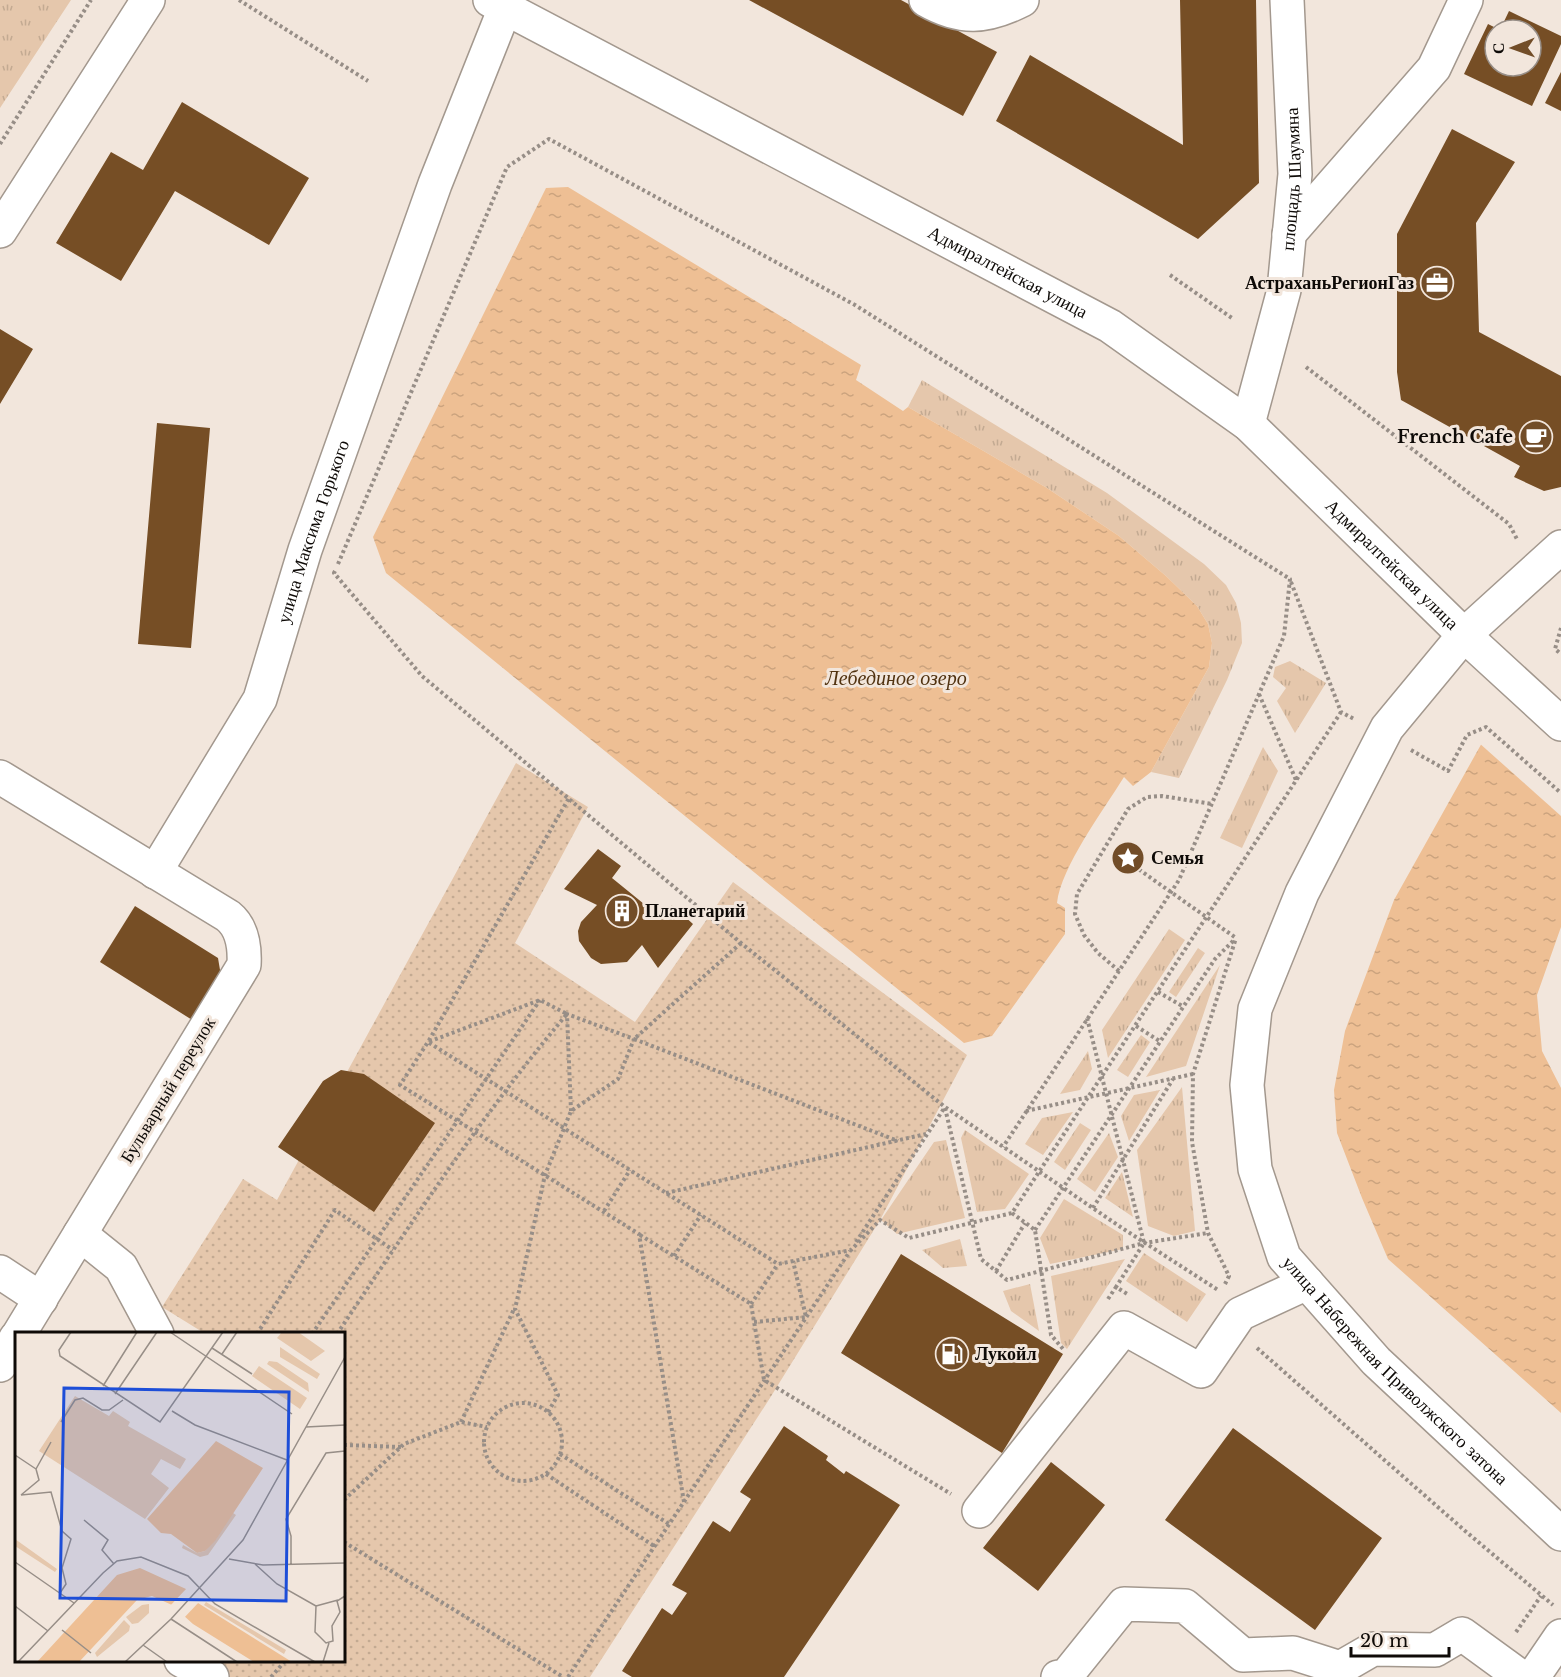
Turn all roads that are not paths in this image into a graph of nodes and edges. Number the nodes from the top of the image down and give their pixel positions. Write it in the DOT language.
graph roads {
  1 [pos="148,0"];
  2 [pos="926,0"];
  3 [pos="1022,0"];
  4 [pos="1287,0"];
  5 [pos="1466,0"];
  6 [pos="497,4"];
  7 [pos="0,231"];
  8 [pos="1289,234"];
  9 [pos="1248,424"];
  10 [pos="1561,547"];
  11 [pos="1464,635"];
  12 [pos="1561,724"];
  13 [pos="0,777"];
  14 [pos="155,872"];
  15 [pos="80,1234"];
  16 [pos="0,1272"];
  17 [pos="1307,1282"];
  18 [pos="40,1299"];
  19 [pos="21,1332"];
  20 [pos="156,1332"];
  21 [pos="15,1340"];
  22 [pos="0,1365"];
  23 [pos="979,1511"];
  24 [pos="1561,1534"];
  25 [pos="1559,1621"];
  26 [pos="185,1662"];
  27 [pos="212,1677"];
  28 [pos="1058,1677"];
  29 [pos="1521,1677"];
  30 [pos="1533,1677"];
  1 -- 7 [label="street"];
  2 -- 3 [label="street"];
  4 -- 8 [label="street, площадь Шаумяна"];
  5 -- 8 [label="street"];
  6 -- 9 [label="street, Адмиралтейская улица"];
  6 -- 14 [label="street, улица Максима Горького"];
  8 -- 9 [label="street, площадь Шаумяна"];
  9 -- 11 [label="street, Адмиралтейская улица"];
  10 -- 11 [label="street, улица Набережная Приволжского затона"];
  11 -- 12 [label="street, Адмиралтейская улица"];
  11 -- 17 [label="street, улица Набережная Приволжского затона"];
  13 -- 14 [label="street"];
  14 -- 15 [label="street, Бульварный переулок"];
  15 -- 18 [label="street, Бульварный переулок"];
  15 -- 20 [label="street"];
  16 -- 18 [label="street"];
  17 -- 23 [label="street"];
  17 -- 24 [label="street, улица Набережная Приволжского затона"];
  18 -- 19 [label="street, Бульварный переулок"];
  21 -- 22 [label="street"];
  25 -- 30 [label="street"];
  26 -- 27 [label="street"];
  28 -- 29 [label="street"];
}
